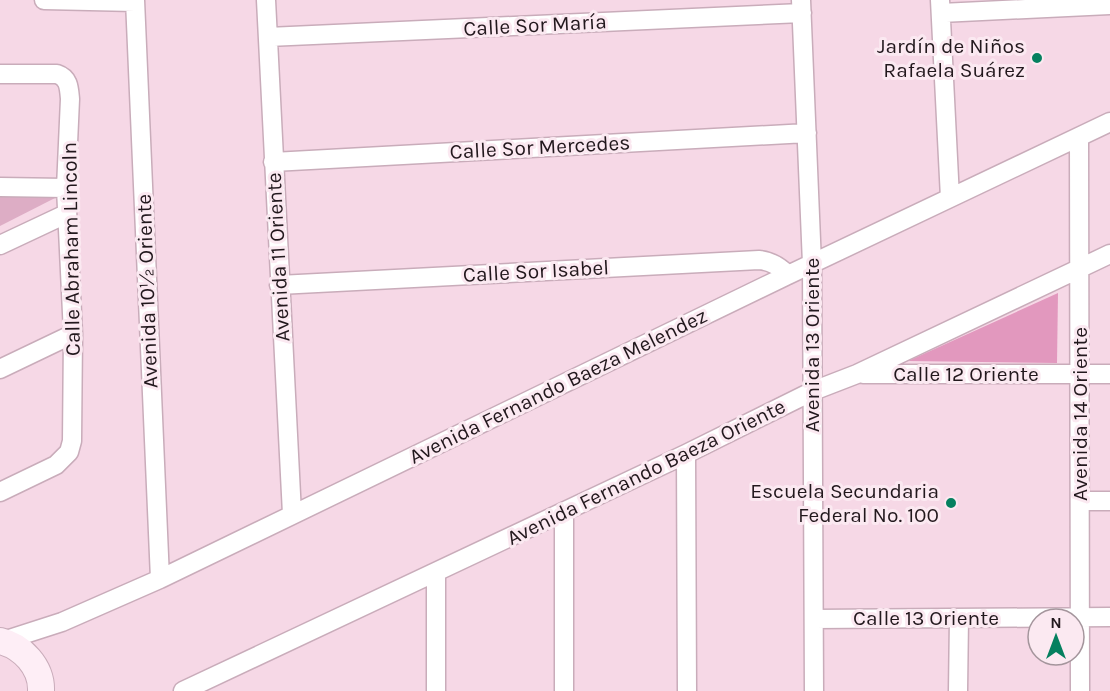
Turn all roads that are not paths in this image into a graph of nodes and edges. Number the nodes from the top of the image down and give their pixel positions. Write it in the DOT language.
graph roads {
  1 [pos="44,0"];
  2 [pos="266,0"];
  3 [pos="135,1"];
  4 [pos="1110,5"];
  5 [pos="802,7"];
  6 [pos="941,7"];
  7 [pos="268,37"];
  8 [pos="0,74"];
  9 [pos="1110,122"];
  10 [pos="807,134"];
  11 [pos="1079,137"];
  12 [pos="273,162"];
  13 [pos="0,187"];
  14 [pos="66,188"];
  15 [pos="950,198"];
  16 [pos="66,214"];
  17 [pos="0,245"];
  18 [pos="1110,254"];
  19 [pos="812,264"];
  20 [pos="1080,269"];
  21 [pos="788,275"];
  22 [pos="279,285"];
  23 [pos="73,334"];
  24 [pos="0,369"];
  25 [pos="857,374"];
  26 [pos="1080,374"];
  27 [pos="1110,374"];
  28 [pos="813,391"];
  29 [pos="686,454"];
  30 [pos="0,492"];
  31 [pos="1080,501"];
  32 [pos="1110,501"];
  33 [pos="564,512"];
  34 [pos="292,514"];
  35 [pos="436,572"];
  36 [pos="160,579"];
  37 [pos="1080,607"];
  38 [pos="1110,617"];
  39 [pos="959,618"];
  40 [pos="1026,618"];
  41 [pos="1086,618"];
  42 [pos="814,619"];
  43 [pos="1,641"];
  44 [pos="1080,667"];
  45 [pos="41,691"];
  46 [pos="183,691"];
  47 [pos="436,691"];
  48 [pos="564,691"];
  49 [pos="687,691"];
  50 [pos="814,691"];
  51 [pos="958,691"];
  52 [pos="1080,691"];
  1 -- 3 [label="street"];
  2 -- 7 [label="street, Avenida 11 Oriente"];
  3 -- 36 [label="street, Avenida 10½ Oriente"];
  4 -- 6 [label="street"];
  5 -- 7 [label="street, Calle Sor María"];
  5 -- 10 [label="street, Avenida 13 Oriente"];
  6 -- 15 [label="street"];
  7 -- 12 [label="street, Avenida 11 Oriente"];
  8 -- 14 [label="street, Calle Abraham Lincoln"];
  9 -- 11 [label="street, Avenida Fernando Baeza Melendez"];
  10 -- 12 [label="street, Calle Sor Mercedes"];
  10 -- 19 [label="street, Avenida 13 Oriente"];
  11 -- 15 [label="street, Avenida Fernando Baeza Melendez"];
  11 -- 20 [label="street, Avenida 14 Oriente"];
  12 -- 22 [label="street, Avenida 11 Oriente"];
  13 -- 14 [label="street"];
  14 -- 16 [label="street, Calle Abraham Lincoln"];
  15 -- 19 [label="street, Avenida Fernando Baeza Melendez"];
  16 -- 17 [label="street"];
  16 -- 23 [label="street, Calle Abraham Lincoln"];
  18 -- 20 [label="street, Avenida Fernando Baeza Oriente"];
  19 -- 21 [label="street, Avenida Fernando Baeza Melendez"];
  19 -- 28 [label="street, Avenida 13 Oriente"];
  20 -- 25 [label="street, Avenida Fernando Baeza Oriente"];
  20 -- 26 [label="street, Avenida 14 Oriente"];
  21 -- 22 [label="street, Calle Sor Isabel"];
  21 -- 34 [label="street, Avenida Fernando Baeza Melendez"];
  22 -- 34 [label="street, Avenida 11 Oriente"];
  23 -- 24 [label="street"];
  23 -- 30 [label="street, Calle Abraham Lincoln"];
  25 -- 26 [label="street, Calle 12 Oriente"];
  25 -- 28 [label="street, Avenida Fernando Baeza Oriente"];
  26 -- 27 [label="street, Calle 12 Oriente"];
  26 -- 31 [label="street, Avenida 14 Oriente"];
  28 -- 29 [label="street, Avenida Fernando Baeza Oriente"];
  28 -- 42 [label="street, Avenida 13 Oriente"];
  29 -- 33 [label="street, Avenida Fernando Baeza Oriente"];
  29 -- 49 [label="street"];
  31 -- 32 [label="street"];
  31 -- 37 [label="street, Avenida 14 Oriente"];
  33 -- 35 [label="street, Avenida Fernando Baeza Oriente"];
  33 -- 48 [label="street"];
  34 -- 36 [label="street, Avenida Fernando Baeza Melendez"];
  35 -- 46 [label="street, Avenida Fernando Baeza Oriente"];
  35 -- 47 [label="street"];
  36 -- 43 [label="street, Avenida Fernando Baeza Melendez"];
  38 -- 41 [label="street, Calle 13 Oriente"];
  39 -- 40 [label="street, Calle 13 Oriente"];
  39 -- 42 [label="street, Calle 13 Oriente"];
  39 -- 51 [label="street"];
  42 -- 50 [label="street, Avenida 13 Oriente"];
  43 -- 45 [label="main road"];
  44 -- 52 [label="street, Avenida 14 Oriente"];
}
